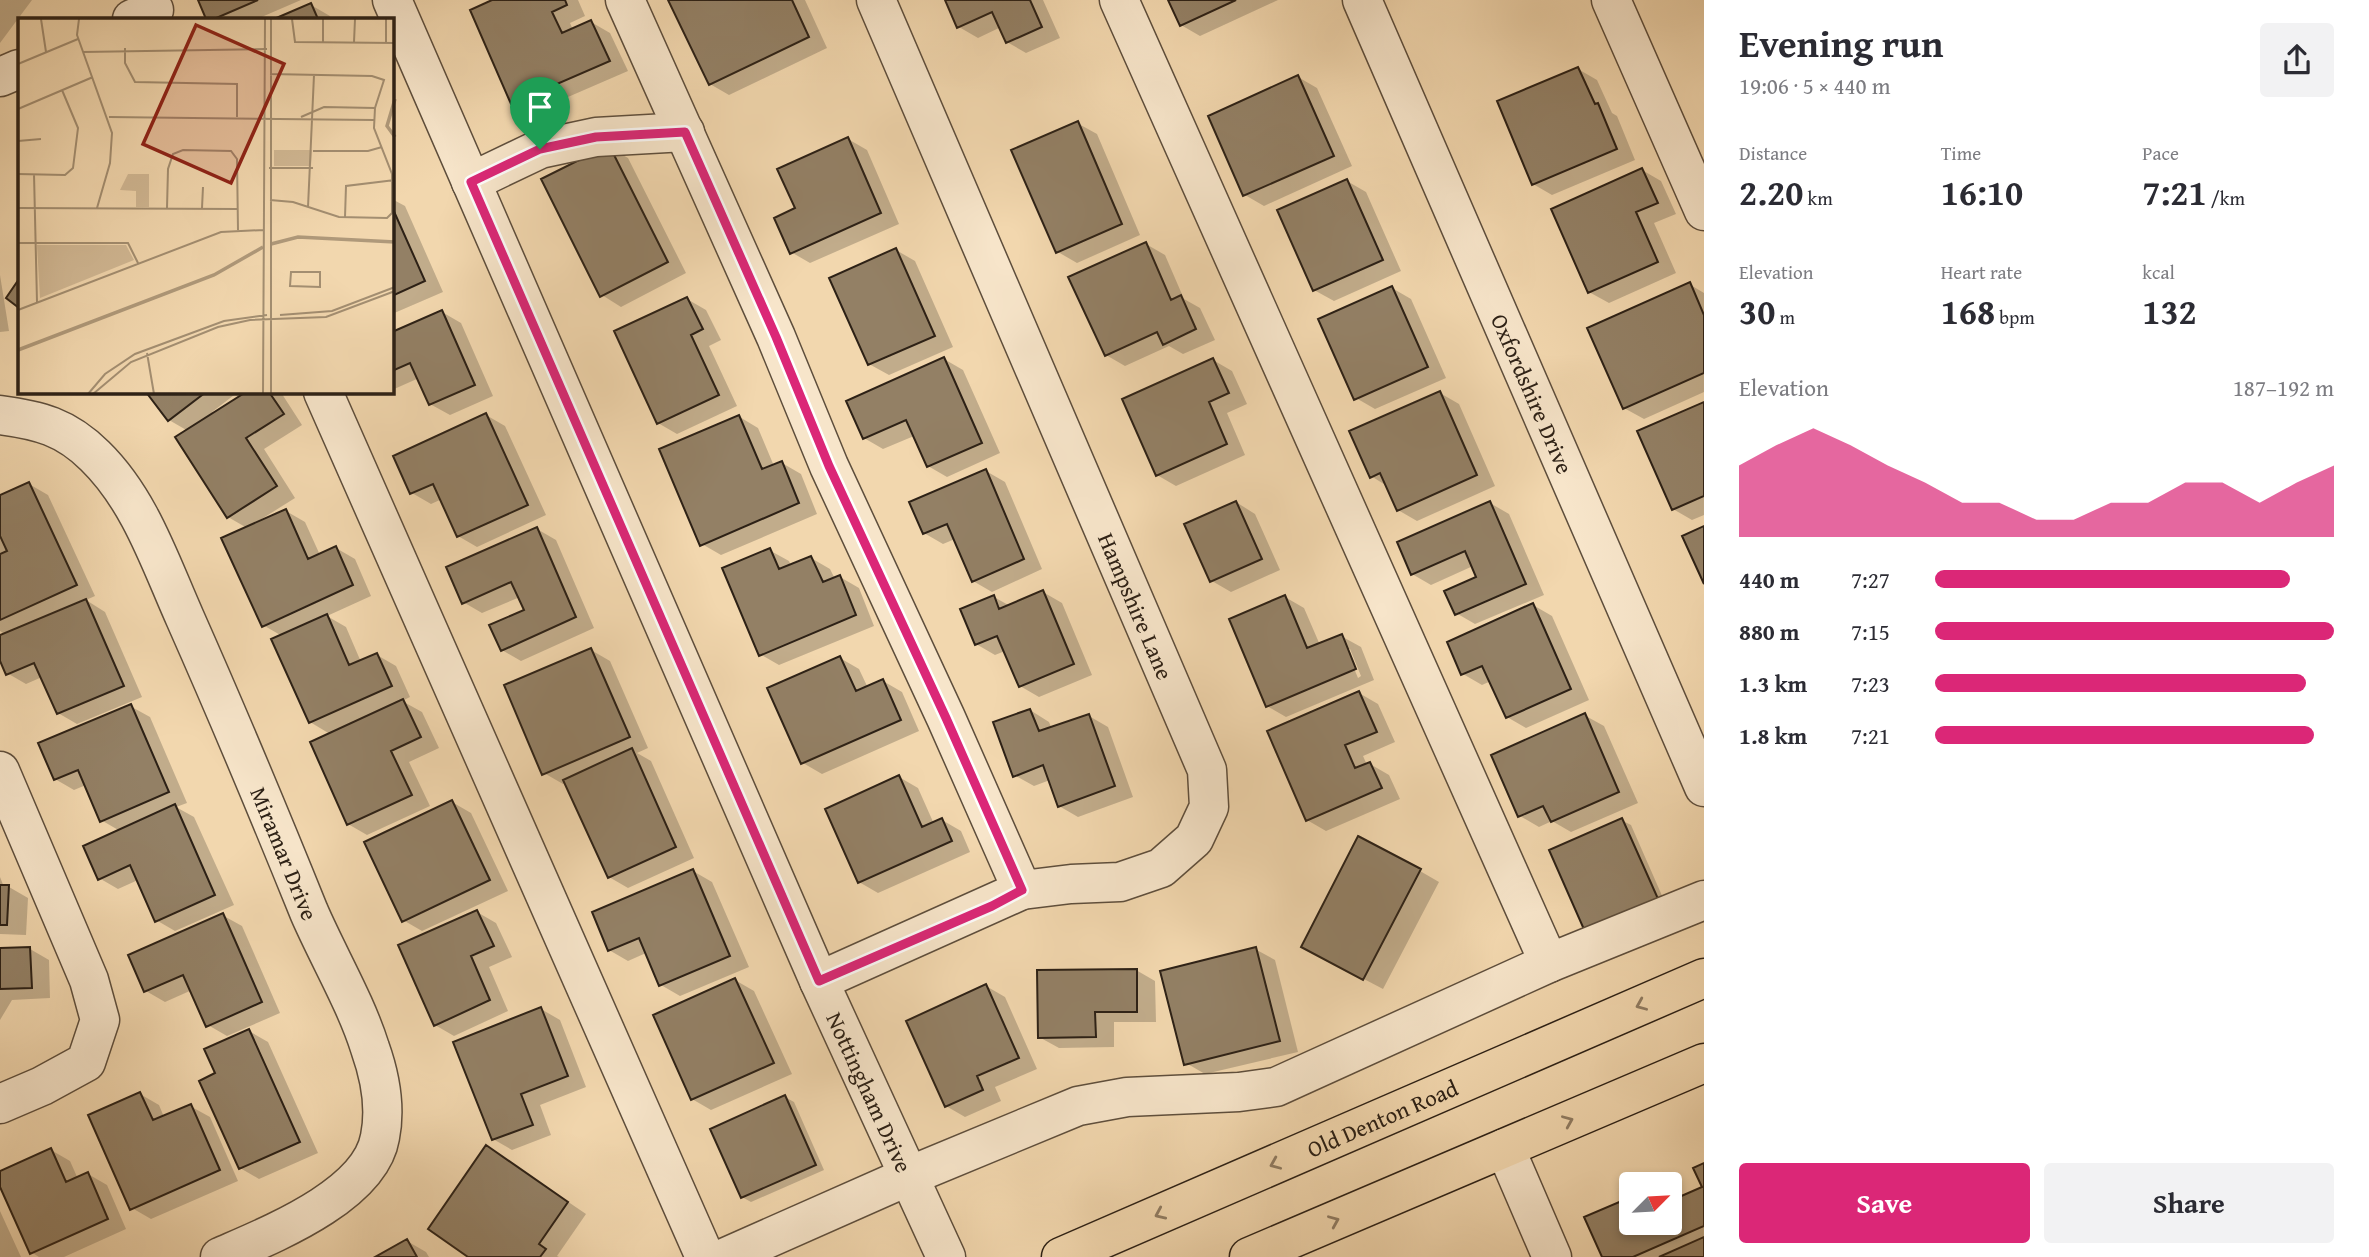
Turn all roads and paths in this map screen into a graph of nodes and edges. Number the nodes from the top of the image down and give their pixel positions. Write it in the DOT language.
graph roads {
  1 [pos="392,0"];
  2 [pos="625,0"];
  3 [pos="876,0"];
  4 [pos="1119,0"];
  5 [pos="1362,0"];
  6 [pos="1619,2"];
  7 [pos="18,69"];
  8 [pos="0,77"];
  9 [pos="685,132"];
  10 [pos="471,182"];
  11 [pos="1704,211"];
  12 [pos="324,394"];
  13 [pos="0,415"];
  14 [pos="0,771"];
  15 [pos="1704,787"];
  16 [pos="1022,890"];
  17 [pos="1704,900"];
  18 [pos="1549,963"];
  19 [pos="1704,978"];
  20 [pos="819,981"];
  21 [pos="1704,1063"];
  22 [pos="0,1104"];
  23 [pos="1505,1147"];
  24 [pos="909,1176"];
  25 [pos="220,1257"];
  26 [pos="705,1257"];
  27 [pos="726,1257"];
  28 [pos="946,1257"];
  29 [pos="1061,1257"];
  30 [pos="1249,1257"];
  31 [pos="1552,1257"];
  1 -- 10 [label="street, Nottingham Drive"];
  2 -- 9 [label="street"];
  3 -- 16 [label="street, Hampshire Lane"];
  4 -- 18 [label="street"];
  5 -- 15 [label="street, Oxfordshire Drive"];
  6 -- 11 [label="street"];
  7 -- 8 [label="street"];
  9 -- 10 [label="street"];
  9 -- 16 [label="street"];
  10 -- 20 [label="street, Nottingham Drive"];
  12 -- 26 [label="street"];
  13 -- 25 [label="street, Miramar Drive"];
  14 -- 22 [label="street"];
  16 -- 20 [label="street, Hampshire Lane"];
  17 -- 18 [label="street"];
  18 -- 24 [label="street"];
  19 -- 29 [label="main road, Old Denton Road, one-way"];
  20 -- 24 [label="street, Nottingham Drive"];
  23 -- 21 [label="main road, one-way"];
  30 -- 23 [label="main road, one-way"];
  23 -- 31 [label="street"];
  24 -- 27 [label="street"];
  24 -- 28 [label="street, Nottingham Drive"];
}
